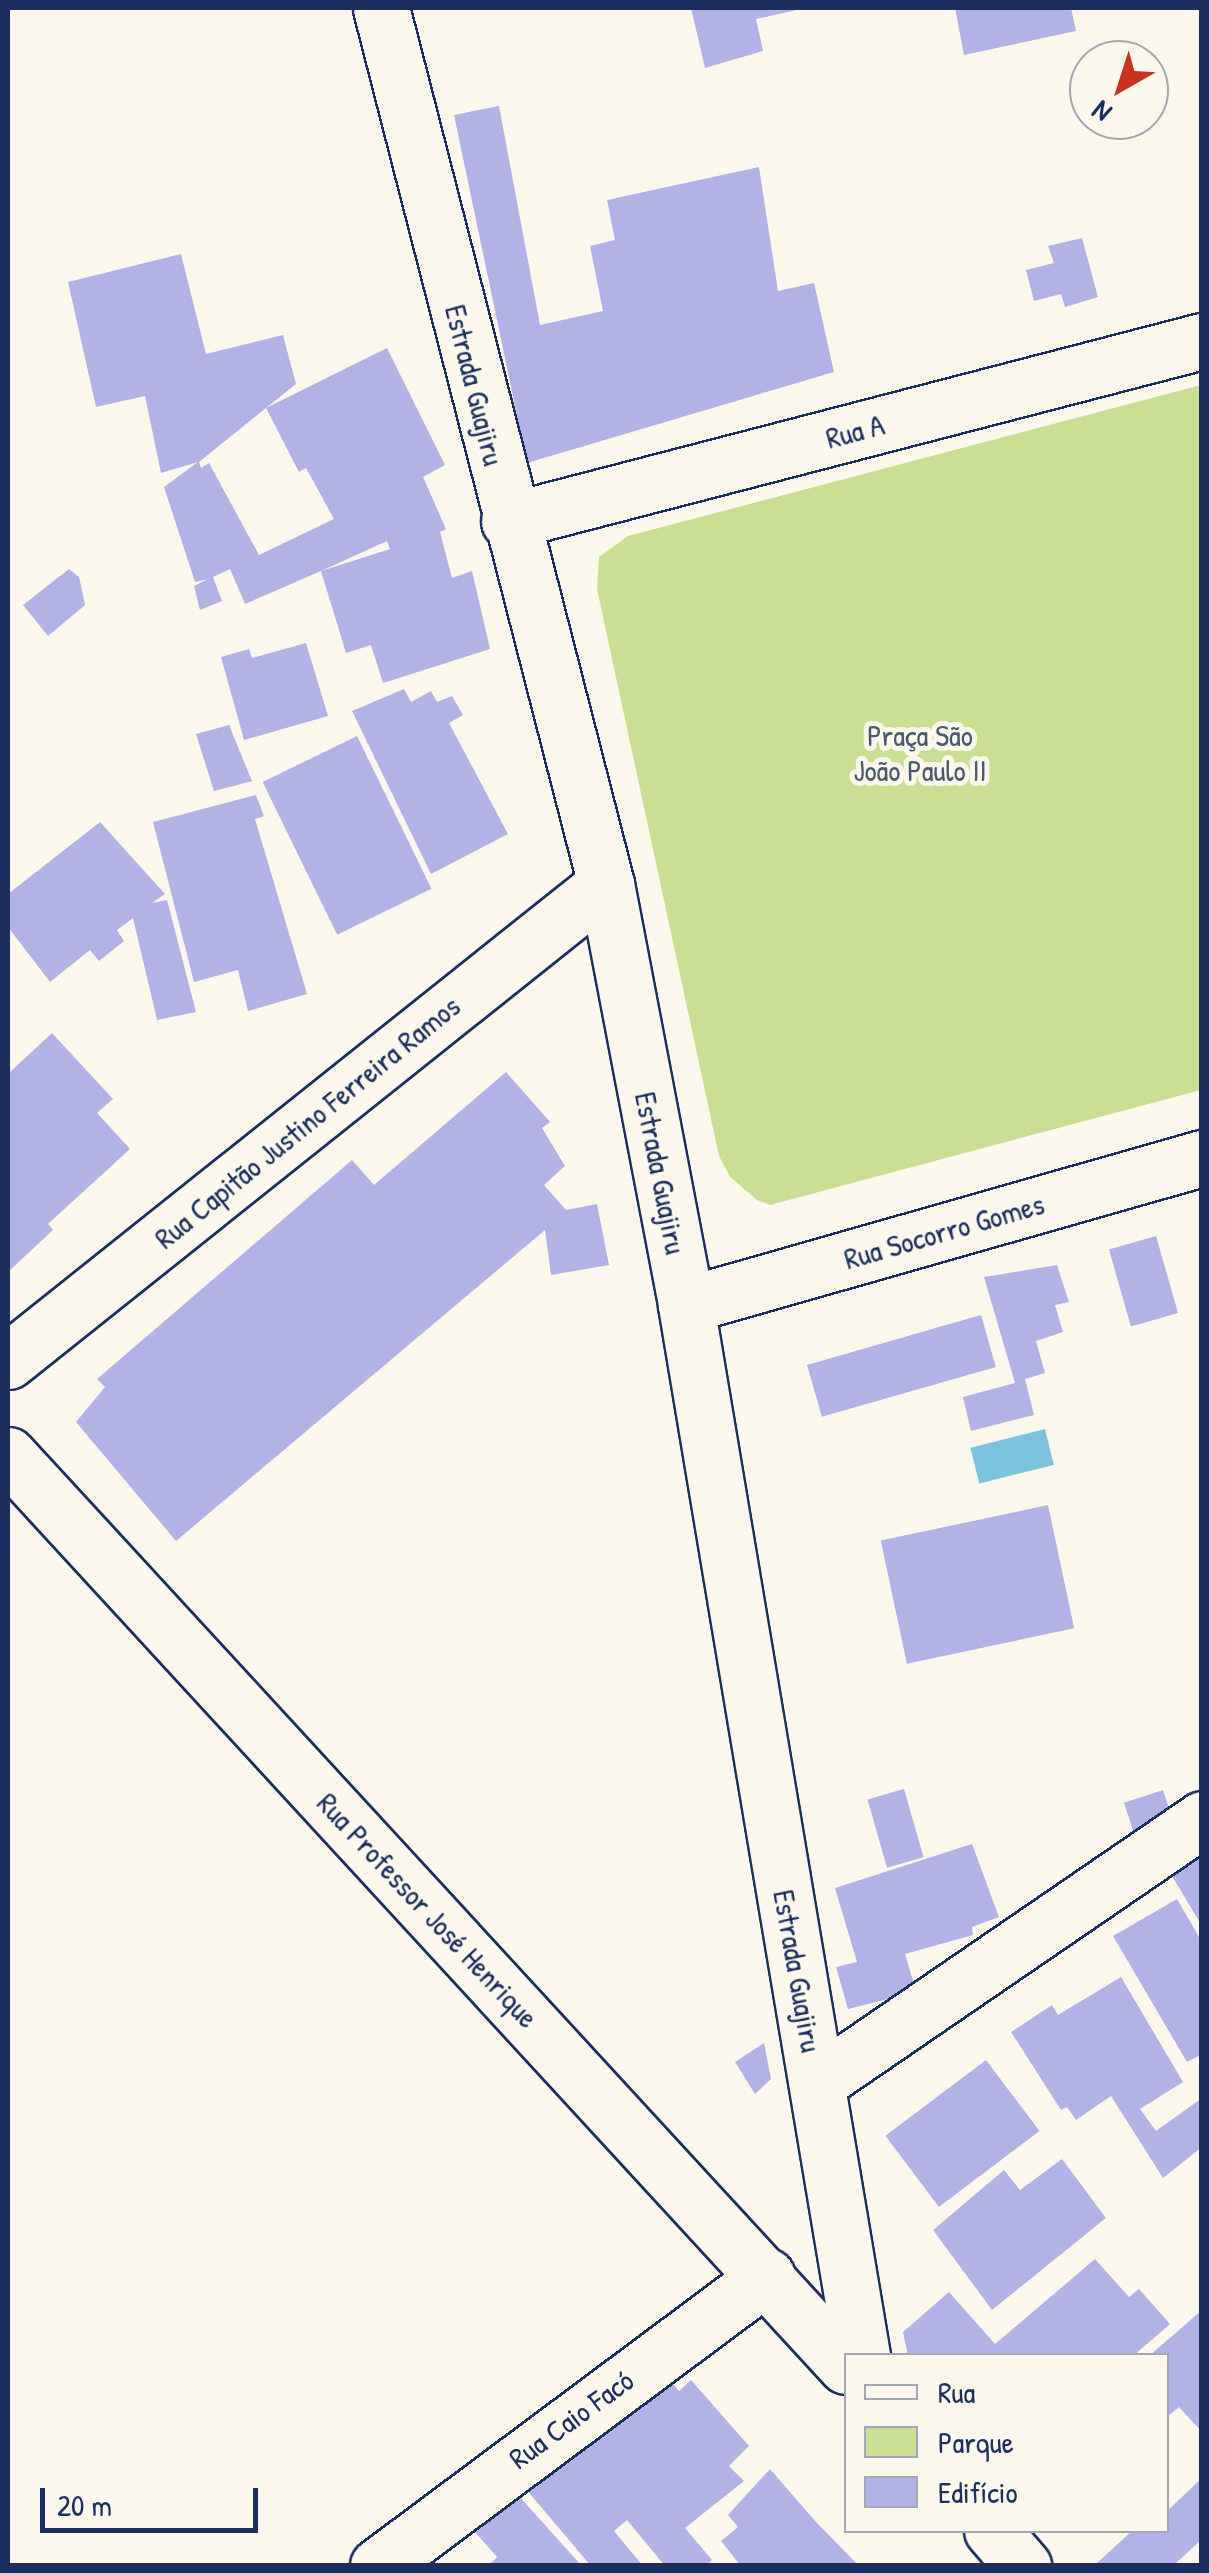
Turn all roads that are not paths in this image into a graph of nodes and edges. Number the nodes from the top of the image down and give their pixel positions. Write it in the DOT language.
graph roads {
  1 [pos="381,8"];
  2 [pos="1202,341"];
  3 [pos="509,521"];
  4 [pos="606,884"];
  5 [pos="1202,1158"];
  6 [pos="686,1304"];
  7 [pos="8,1361"];
  8 [pos="8,1455"];
  9 [pos="1202,1819"];
  10 [pos="817,2083"];
  11 [pos="767,2276"];
  12 [pos="862,2353"];
  13 [pos="844,2364"];
  14 [pos="994,2533"];
  15 [pos="378,2566"];
  16 [pos="1022,2566"];
  1 -- 3 [label="street, Estrada Guajiru"];
  2 -- 3 [label="street, Rua A"];
  3 -- 4 [label="street, Estrada Guajiru"];
  4 -- 6 [label="street, Estrada Guajiru"];
  4 -- 7 [label="street, Rua Capitão Justino Ferreira Ramos"];
  5 -- 6 [label="street, Rua Socorro Gomes"];
  6 -- 10 [label="street, Estrada Guajiru"];
  8 -- 11 [label="street, Rua Professor José Henrique"];
  9 -- 10 [label="street"];
  10 -- 12 [label="street, Estrada Guajiru"];
  11 -- 13 [label="street, Rua Professor José Henrique"];
  11 -- 15 [label="street, Rua Caio Facó"];
  14 -- 16 [label="street"];
}
